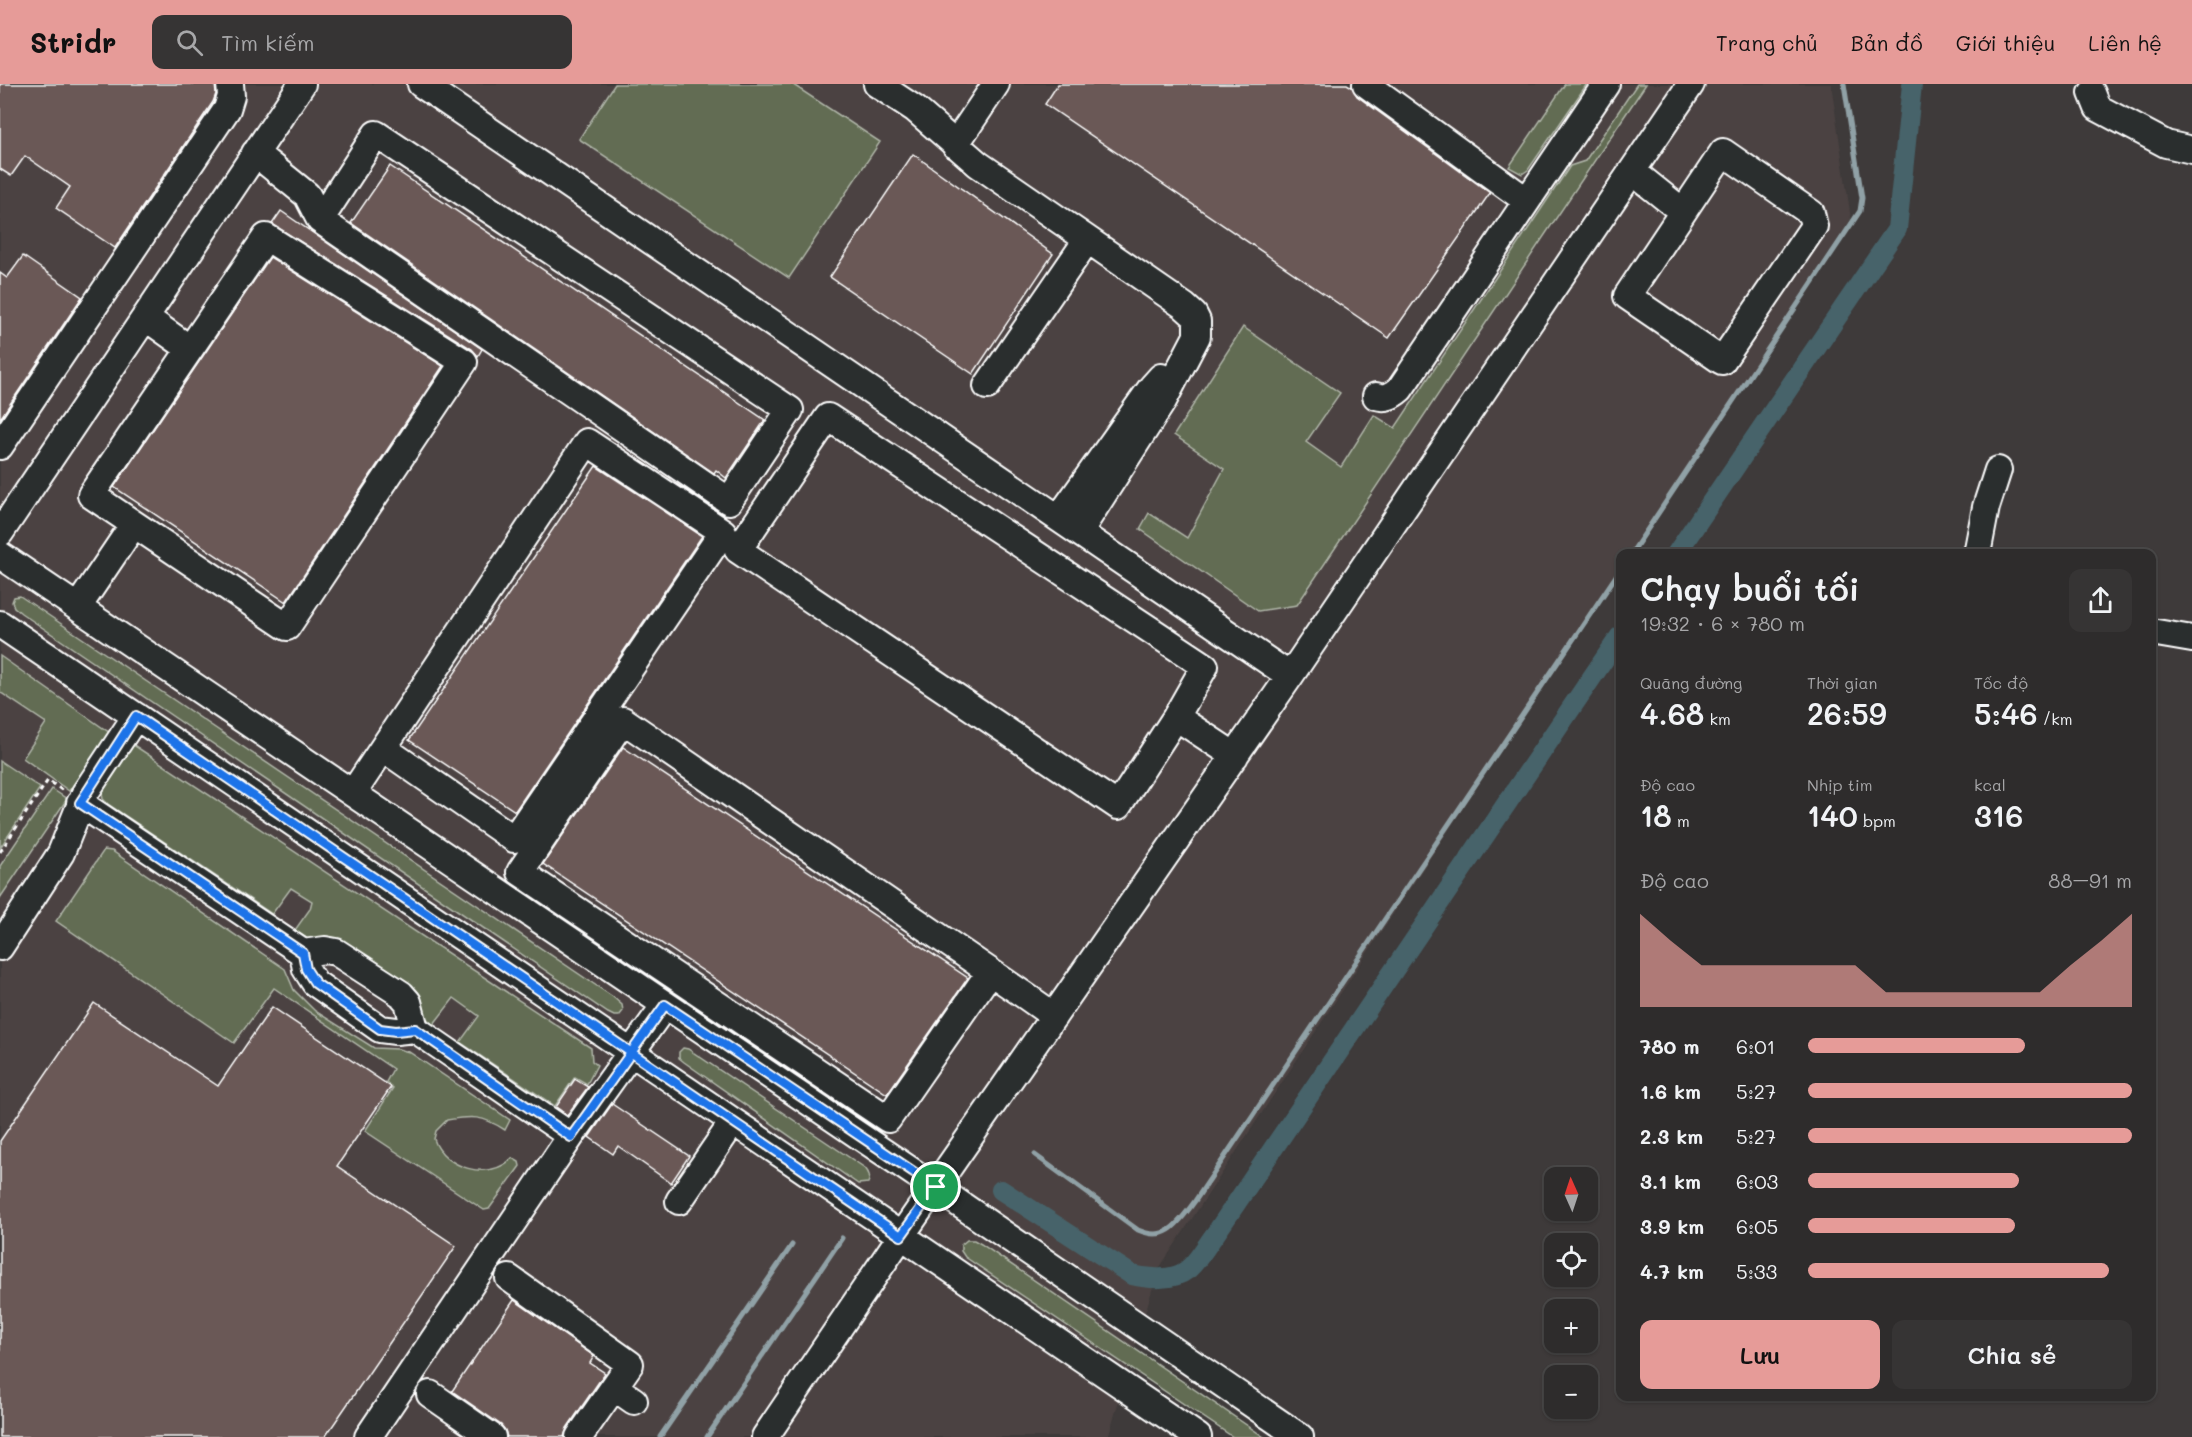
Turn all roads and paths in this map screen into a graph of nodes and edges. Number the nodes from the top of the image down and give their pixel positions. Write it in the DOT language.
graph roads {
  1 [pos="230,84"];
  2 [pos="302,84"];
  3 [pos="421,84"];
  4 [pos="878,84"];
  5 [pos="996,84"];
  6 [pos="1366,84"];
  7 [pos="1606,84"];
  8 [pos="1691,84"];
  9 [pos="2092,93"];
  10 [pos="955,145"];
  11 [pos="2192,150"];
  12 [pos="255,153"];
  13 [pos="1632,171"];
  14 [pos="1527,201"];
  15 [pos="1683,211"];
  16 [pos="320,220"];
  17 [pos="1088,240"];
  18 [pos="145,317"];
  19 [pos="190,350"];
  20 [pos="987,386"];
  21 [pos="1376,396"];
  22 [pos="0,446"];
  23 [pos="1998,470"];
  24 [pos="134,524"];
  25 [pos="1069,525"];
  26 [pos="0,532"];
  27 [pos="1978,549"];
  28 [pos="0,555"];
  29 [pos="78,607"];
  30 [pos="0,624"];
  31 [pos="2156,633"];
  32 [pos="2192,639"];
  33 [pos="1290,676"];
  34 [pos="136,716"];
  35 [pos="1176,717"];
  36 [pos="383,748"];
  37 [pos="1235,756"];
  38 [pos="353,794"];
  39 [pos="74,799"];
  40 [pos="0,852"];
  41 [pos="0,947"];
  42 [pos="303,953"];
  43 [pos="990,972"];
  44 [pos="665,1005"];
  45 [pos="1054,1016"];
  46 [pos="415,1029"];
  47 [pos="630,1052"];
  48 [pos="733,1122"];
  49 [pos="571,1137"];
  50 [pos="936,1187"];
  51 [pos="679,1201"];
  52 [pos="901,1236"];
  53 [pos="509,1278"];
  54 [pos="430,1394"];
  55 [pos="368,1437"];
  56 [pos="492,1437"];
  57 [pos="579,1437"];
  58 [pos="765,1437"];
  59 [pos="1198,1437"];
  60 [pos="1300,1437"];
  1 -- 22 [label="street"];
  2 -- 12 [label="street"];
  3 -- 25 [label="street"];
  4 -- 10 [label="street"];
  5 -- 10 [label="street"];
  6 -- 14 [label="street"];
  7 -- 14 [label="street"];
  8 -- 13 [label="street"];
  9 -- 11 [label="street"];
  10 -- 17 [label="street"];
  12 -- 16 [label="street"];
  12 -- 18 [label="street"];
  13 -- 15 [label="street"];
  13 -- 33 [label="street"];
  14 -- 21 [label="street"];
  15 -- 15 [label="street"];
  16 -- 16 [label="street"];
  17 -- 20 [label="street"];
  17 -- 25 [label="street"];
  18 -- 19 [label="street"];
  18 -- 26 [label="street"];
  19 -- 24 [label="street"];
  19 -- 24 [label="street"];
  23 -- 27 [label="street"];
  24 -- 29 [label="street"];
  25 -- 33 [label="street"];
  28 -- 29 [label="street"];
  29 -- 38 [label="street"];
  30 -- 34 [label="street"];
  31 -- 32 [label="street"];
  33 -- 37 [label="street"];
  34 -- 39 [label="street"];
  34 -- 47 [label="street"];
  35 -- 35 [label="street"];
  35 -- 37 [label="street"];
  36 -- 36 [label="street"];
  36 -- 38 [label="street"];
  37 -- 45 [label="street"];
  38 -- 44 [label="street"];
  39 -- 40 [label="path"];
  39 -- 41 [label="street"];
  39 -- 42 [label="street"];
  42 -- 46 [label="street"];
  42 -- 46 [label="street"];
  43 -- 43 [label="street"];
  43 -- 45 [label="street"];
  44 -- 47 [label="street"];
  44 -- 50 [label="street"];
  45 -- 50 [label="street"];
  46 -- 49 [label="street"];
  47 -- 48 [label="street"];
  47 -- 49 [label="street"];
  48 -- 51 [label="street"];
  48 -- 52 [label="street"];
  49 -- 55 [label="street"];
  50 -- 52 [label="street"];
  50 -- 60 [label="street"];
  52 -- 58 [label="street"];
  52 -- 59 [label="street"];
  53 -- 57 [label="street"];
  54 -- 56 [label="street"];
}
